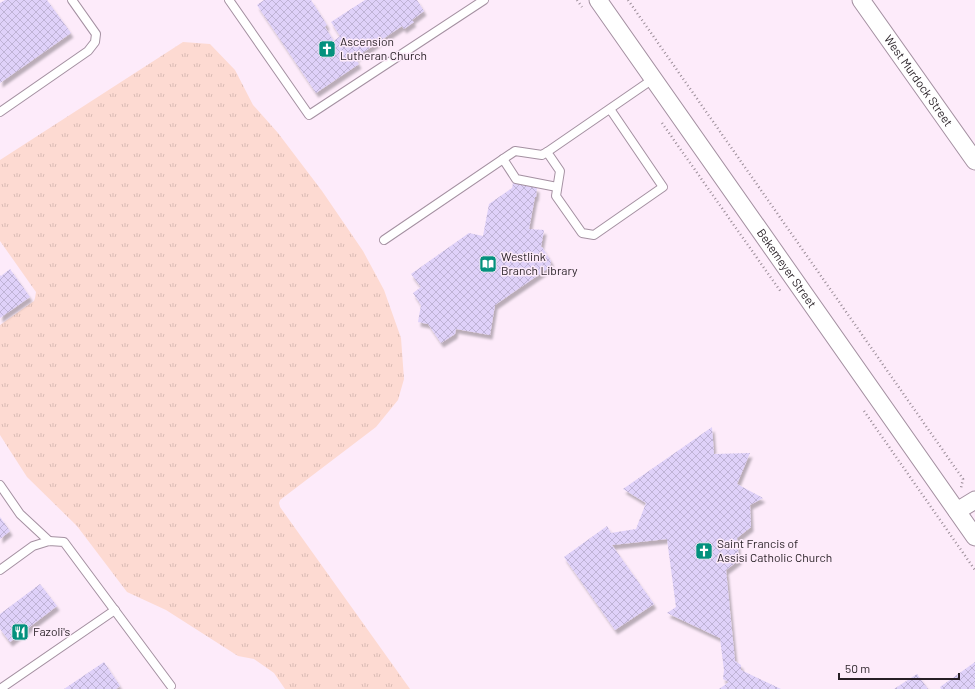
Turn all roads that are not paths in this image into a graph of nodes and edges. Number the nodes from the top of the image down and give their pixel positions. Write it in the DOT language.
graph roads {
  1 [pos="72,0"];
  2 [pos="230,0"];
  3 [pos="484,0"];
  4 [pos="598,0"];
  5 [pos="862,0"];
  6 [pos="475,2"];
  7 [pos="653,79"];
  8 [pos="610,109"];
  9 [pos="0,112"];
  10 [pos="547,152"];
  11 [pos="503,159"];
  12 [pos="975,161"];
  13 [pos="557,187"];
  14 [pos="384,240"];
  15 [pos="0,485"];
  16 [pos="974,501"];
  17 [pos="957,511"];
  18 [pos="975,537"];
  19 [pos="49,541"];
  20 [pos="0,570"];
  21 [pos="115,610"];
  22 [pos="171,688"];
  23 [pos="0,689"];
  1 -- 9 [label="lane"];
  2 -- 6 [label="lane"];
  3 -- 6 [label="lane"];
  4 -- 7 [label="street, Bekemeyer Street"];
  5 -- 12 [label="street, West Murdock Street"];
  7 -- 8 [label="lane"];
  7 -- 17 [label="street, Bekemeyer Street"];
  8 -- 10 [label="lane"];
  8 -- 13 [label="lane"];
  10 -- 11 [label="lane"];
  10 -- 13 [label="lane"];
  11 -- 13 [label="lane"];
  11 -- 14 [label="lane"];
  15 -- 19 [label="lane"];
  16 -- 17 [label="street"];
  17 -- 18 [label="street, Bekemeyer Street"];
  19 -- 20 [label="lane"];
  19 -- 21 [label="lane"];
  21 -- 22 [label="lane"];
  21 -- 23 [label="lane"];
}
